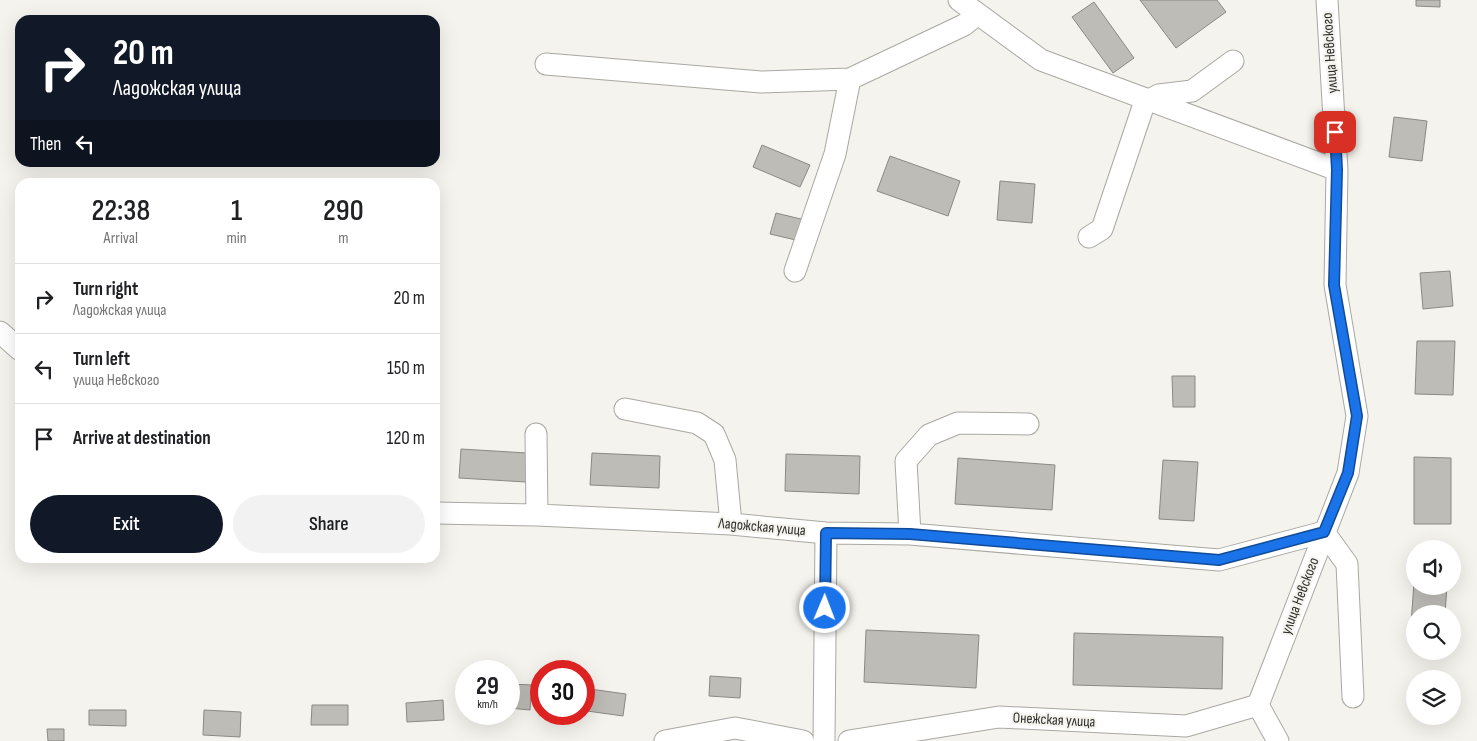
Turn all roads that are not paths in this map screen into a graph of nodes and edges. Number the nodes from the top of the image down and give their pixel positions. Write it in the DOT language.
graph roads {
  1 [pos="959,0"];
  2 [pos="1327,0"];
  3 [pos="978,14"];
  4 [pos="1233,61"];
  5 [pos="546,64"];
  6 [pos="850,79"];
  7 [pos="1149,100"];
  8 [pos="1337,170"];
  9 [pos="1089,237"];
  10 [pos="795,271"];
  11 [pos="0,332"];
  12 [pos="15,346"];
  13 [pos="625,409"];
  14 [pos="1028,424"];
  15 [pos="536,434"];
  16 [pos="440,513"];
  17 [pos="537,515"];
  18 [pos="730,524"];
  19 [pos="1324,532"];
  20 [pos="826,533"];
  21 [pos="910,534"];
  22 [pos="1353,697"];
  23 [pos="1258,705"];
  24 [pos="665,741"];
  25 [pos="803,741"];
  26 [pos="824,741"];
  27 [pos="849,741"];
  28 [pos="1278,741"];
  1 -- 3 [label="street"];
  2 -- 8 [label="street, улица Невского"];
  3 -- 6 [label="street"];
  3 -- 7 [label="street"];
  4 -- 7 [label="street"];
  5 -- 6 [label="street"];
  6 -- 10 [label="street"];
  7 -- 8 [label="street"];
  7 -- 9 [label="street"];
  8 -- 19 [label="street, улица Невского"];
  11 -- 12 [label="street"];
  13 -- 18 [label="street"];
  14 -- 21 [label="street"];
  15 -- 17 [label="street"];
  16 -- 17 [label="street, Ладожская улица"];
  17 -- 18 [label="street, Ладожская улица"];
  18 -- 20 [label="street, Ладожская улица"];
  19 -- 21 [label="street, Ладожская улица"];
  19 -- 22 [label="street"];
  19 -- 23 [label="street, улица Невского"];
  20 -- 21 [label="street, Ладожская улица"];
  20 -- 26 [label="street"];
  23 -- 27 [label="street, Онежская улица"];
  23 -- 28 [label="street"];
  24 -- 25 [label="street"];
}
